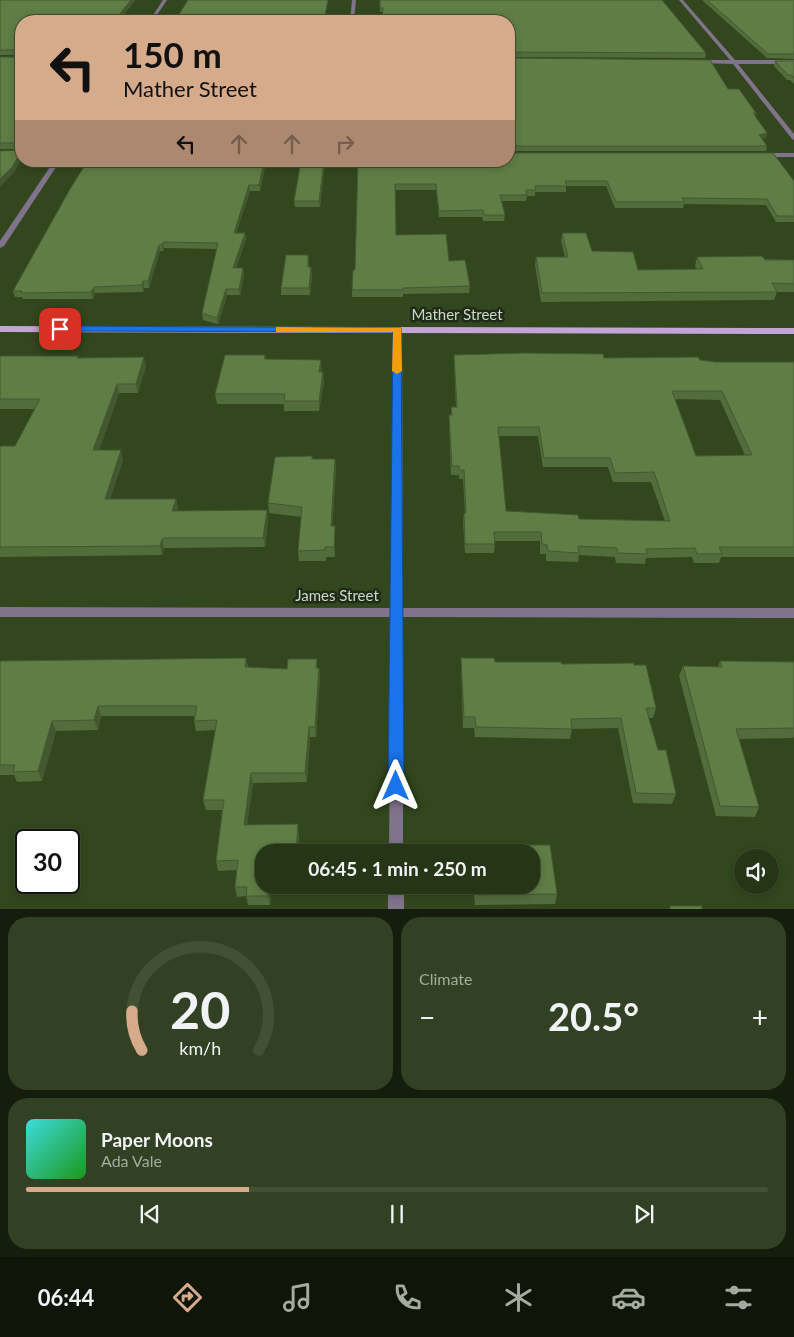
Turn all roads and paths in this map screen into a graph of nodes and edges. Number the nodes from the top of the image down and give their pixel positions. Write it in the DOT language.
graph roads {
  1 [pos="165,0"];
  2 [pos="354,0"];
  3 [pos="681,0"];
  4 [pos="155,15"];
  5 [pos="353,15"];
  6 [pos="695,62"];
  7 [pos="734,62"];
  8 [pos="794,62"];
  9 [pos="794,138"];
  10 [pos="755,155"];
  11 [pos="794,155"];
  12 [pos="53,167"];
  13 [pos="0,246"];
  14 [pos="0,329"];
  15 [pos="398,330"];
  16 [pos="794,331"];
  17 [pos="0,612"];
  18 [pos="397,612"];
  19 [pos="794,613"];
  20 [pos="396,844"];
  21 [pos="396,894"];
  22 [pos="396,909"];
  1 -- 4 [label="street"];
  2 -- 5 [label="street"];
  3 -- 7 [label="street"];
  6 -- 7 [label="street"];
  7 -- 8 [label="street"];
  7 -- 9 [label="street"];
  10 -- 11 [label="street"];
  12 -- 13 [label="street"];
  14 -- 15 [label="main road, Mather Street"];
  15 -- 16 [label="main road, Mather Street"];
  15 -- 18 [label="street"];
  17 -- 18 [label="street, James Street"];
  18 -- 19 [label="street, James Street"];
  18 -- 20 [label="street"];
  21 -- 22 [label="street"];
}
